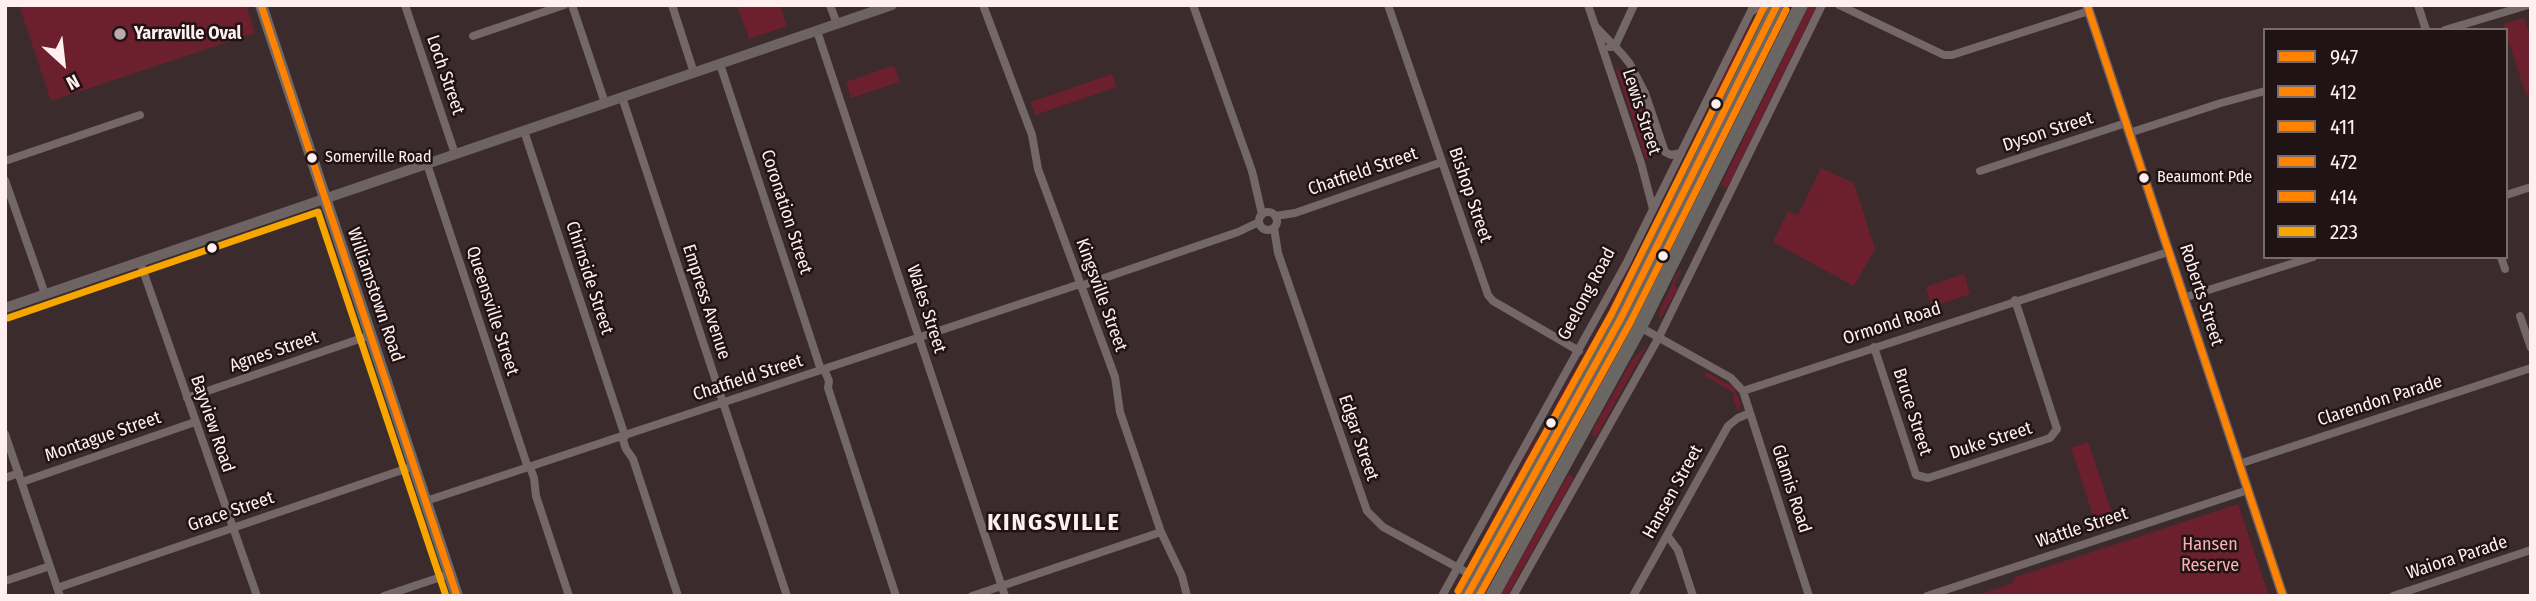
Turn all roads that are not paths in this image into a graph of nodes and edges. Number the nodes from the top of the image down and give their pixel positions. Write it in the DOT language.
graph roads {
  1 [pos="261,5"];
  2 [pos="405,5"];
  3 [pos="564,5"];
  4 [pos="572,5"];
  5 [pos="672,5"];
  6 [pos="830,5"];
  7 [pos="892,5"];
  8 [pos="983,5"];
  9 [pos="1193,5"];
  10 [pos="1388,5"];
  11 [pos="1588,5"];
  12 [pos="1634,5"];
  13 [pos="1754,5"];
  14 [pos="1801,5"];
  15 [pos="1822,5"];
  16 [pos="1839,5"];
  17 [pos="2418,5"];
  18 [pos="2528,5"];
  19 [pos="1775,8"];
  20 [pos="2088,8"];
  21 [pos="1749,15"];
  22 [pos="837,24"];
  23 [pos="1594,25"];
  24 [pos="2425,28"];
  25 [pos="2452,28"];
  26 [pos="817,31"];
  27 [pos="473,36"];
  28 [pos="1783,40"];
  29 [pos="1615,46"];
  30 [pos="1603,49"];
  31 [pos="720,64"];
  32 [pos="694,73"];
  33 [pos="2263,92"];
  34 [pos="622,97"];
  35 [pos="605,103"];
  36 [pos="140,115"];
  37 [pos="2127,128"];
  38 [pos="524,131"];
  39 [pos="1681,153"];
  40 [pos="455,154"];
  41 [pos="5,160"];
  42 [pos="1442,162"];
  43 [pos="427,164"];
  44 [pos="1980,171"];
  45 [pos="5,180"];
  46 [pos="2531,187"];
  47 [pos="2508,194"];
  48 [pos="325,199"];
  49 [pos="1653,211"];
  50 [pos="1268,221"];
  51 [pos="2168,252"];
  52 [pos="2307,259"];
  53 [pos="2502,259"];
  54 [pos="140,262"];
  55 [pos="2505,269"];
  56 [pos="1081,285"];
  57 [pos="44,295"];
  58 [pos="2183,298"];
  59 [pos="2015,300"];
  60 [pos="5,308"];
  61 [pos="2520,316"];
  62 [pos="1621,318"];
  63 [pos="1640,327"];
  64 [pos="371,335"];
  65 [pos="1659,337"];
  66 [pos="919,338"];
  67 [pos="1874,347"];
  68 [pos="2531,348"];
  69 [pos="1579,351"];
  70 [pos="2531,368"];
  71 [pos="823,370"];
  72 [pos="1743,391"];
  73 [pos="187,398"];
  74 [pos="723,403"];
  75 [pos="1750,413"];
  76 [pos="195,422"];
  77 [pos="5,434"];
  78 [pos="623,436"];
  79 [pos="2239,464"];
  80 [pos="414,466"];
  81 [pos="529,467"];
  82 [pos="20,477"];
  83 [pos="5,478"];
  84 [pos="1928,478"];
  85 [pos="2248,490"];
  86 [pos="426,502"];
  87 [pos="234,528"];
  88 [pos="1161,532"];
  89 [pos="1667,535"];
  90 [pos="2531,550"];
  91 [pos="50,566"];
  92 [pos="1458,568"];
  93 [pos="450,574"];
  94 [pos="1477,578"];
  95 [pos="5,581"];
  96 [pos="1002,586"];
  97 [pos="59,592"];
  98 [pos="1494,592"];
  99 [pos="257,596"];
  100 [pos="384,596"];
  101 [pos="457,596"];
  102 [pos="569,596"];
  103 [pos="678,596"];
  104 [pos="787,596"];
  105 [pos="896,596"];
  106 [pos="972,596"];
  107 [pos="1006,596"];
  108 [pos="1187,596"];
  109 [pos="1442,596"];
  110 [pos="1467,596"];
  111 [pos="1514,596"];
  112 [pos="1633,596"];
  113 [pos="1693,596"];
  114 [pos="1809,596"];
  115 [pos="1927,596"];
  116 [pos="2283,596"];
  117 [pos="2393,596"];
  1 -- 48 [label="main road, Williamstown Road"];
  2 -- 40 [label="street, Loch Street"];
  3 -- 27 [label="street"];
  4 -- 35 [label="street"];
  5 -- 32 [label="street"];
  6 -- 22 [label="street"];
  7 -- 22 [label="main road"];
  8 -- 56 [label="street, Kingsville Street"];
  9 -- 50 [label="street, Edgar Street"];
  10 -- 42 [label="street, Bishop Street"];
  11 -- 23 [label="street, Lewis Street"];
  12 -- 29 [label="street"];
  13 -- 21 [label="street, Geelong Road"];
  14 -- 28 [label="highway"];
  15 -- 65 [label="street"];
  16 -- 20 [label="street"];
  17 -- 24 [label="street"];
  18 -- 25 [label="street"];
  19 -- 21 [label="street"];
  19 -- 28 [label="highway"];
  19 -- 62 [label="highway"];
  20 -- 37 [label="main road, Roberts Street"];
  21 -- 39 [label="street, Geelong Road"];
  22 -- 26 [label="main road"];
  23 -- 29 [label="street, Lewis Street"];
  23 -- 30 [label="street, Lewis Street"];
  26 -- 31 [label="main road"];
  26 -- 66 [label="street, Wales Street"];
  28 -- 63 [label="highway"];
  29 -- 30 [label="street"];
  29 -- 39 [label="street, Lewis Street"];
  30 -- 49 [label="street, Lewis Street"];
  31 -- 32 [label="main road"];
  31 -- 71 [label="street, Coronation Street"];
  32 -- 34 [label="main road"];
  33 -- 37 [label="street, Dyson Street"];
  34 -- 35 [label="main road"];
  34 -- 74 [label="street, Empress Avenue"];
  35 -- 38 [label="main road"];
  36 -- 41 [label="street"];
  37 -- 44 [label="street, Dyson Street"];
  37 -- 51 [label="main road, Roberts Street"];
  38 -- 40 [label="main road"];
  38 -- 78 [label="street, Chirnside Street"];
  39 -- 49 [label="street, Geelong Road"];
  40 -- 43 [label="main road"];
  42 -- 50 [label="street, Chatfield Street"];
  42 -- 69 [label="street, Bishop Street"];
  43 -- 48 [label="main road"];
  43 -- 81 [label="street, Queensville Street"];
  45 -- 57 [label="street"];
  46 -- 47 [label="street"];
  48 -- 54 [label="main road"];
  48 -- 64 [label="main road, Williamstown Road"];
  49 -- 69 [label="street, Geelong Road"];
  50 -- 56 [label="street, Chatfield Street"];
  50 -- 92 [label="street, Edgar Street"];
  51 -- 58 [label="main road, Roberts Street"];
  51 -- 59 [label="street, Ormond Road"];
  52 -- 58 [label="street"];
  53 -- 55 [label="street"];
  54 -- 57 [label="main road"];
  54 -- 73 [label="street, Bayview Road"];
  56 -- 66 [label="street, Chatfield Street"];
  56 -- 88 [label="street, Kingsville Street"];
  57 -- 60 [label="main road"];
  58 -- 79 [label="main road, Roberts Street"];
  59 -- 67 [label="street, Ormond Road"];
  59 -- 84 [label="street, Duke Street"];
  61 -- 68 [label="street"];
  62 -- 63 [label="highway"];
  62 -- 94 [label="highway"];
  63 -- 65 [label="street"];
  63 -- 98 [label="highway"];
  64 -- 73 [label="street, Agnes Street"];
  64 -- 80 [label="main road, Williamstown Road"];
  65 -- 72 [label="street"];
  65 -- 111 [label="street"];
  66 -- 71 [label="street, Chatfield Street"];
  66 -- 96 [label="street, Wales Street"];
  67 -- 72 [label="street, Ormond Road"];
  67 -- 84 [label="street, Bruce Street"];
  69 -- 92 [label="street, Geelong Road"];
  70 -- 79 [label="street, Clarendon Parade"];
  71 -- 74 [label="street, Chatfield Street"];
  71 -- 105 [label="street, Coronation Street"];
  72 -- 75 [label="street, Glamis Road"];
  73 -- 76 [label="street, Bayview Road"];
  74 -- 78 [label="street, Chatfield Street"];
  74 -- 104 [label="street, Empress Avenue"];
  75 -- 89 [label="street, Hansen Street"];
  75 -- 114 [label="street, Glamis Road"];
  76 -- 82 [label="street, Montague Street"];
  76 -- 87 [label="street, Bayview Road"];
  77 -- 82 [label="street"];
  78 -- 81 [label="street, Chatfield Street"];
  78 -- 103 [label="street, Chirnside Street"];
  79 -- 85 [label="main road, Roberts Street"];
  80 -- 86 [label="main road, Williamstown Road"];
  80 -- 87 [label="street, Grace Street"];
  81 -- 86 [label="street, Chatfield Street"];
  81 -- 102 [label="street, Queensville Street"];
  82 -- 83 [label="street, Montague Street"];
  82 -- 91 [label="street"];
  85 -- 115 [label="street, Wattle Street"];
  85 -- 116 [label="main road, Roberts Street"];
  86 -- 93 [label="main road, Williamstown Road"];
  87 -- 97 [label="street, Grace Street"];
  87 -- 99 [label="street, Bayview Road"];
  88 -- 96 [label="street"];
  88 -- 108 [label="street, Kingsville Street"];
  89 -- 112 [label="street, Hansen Street"];
  89 -- 113 [label="street"];
  90 -- 117 [label="street, Waiora Parade"];
  91 -- 95 [label="street"];
  91 -- 97 [label="street"];
  92 -- 94 [label="street, Edgar Street"];
  92 -- 109 [label="street, Geelong Road"];
  93 -- 100 [label="street"];
  93 -- 101 [label="main road, Williamstown Road"];
  94 -- 98 [label="highway"];
  94 -- 110 [label="highway"];
  96 -- 106 [label="street"];
  96 -- 107 [label="street, Wales Street"];
}
